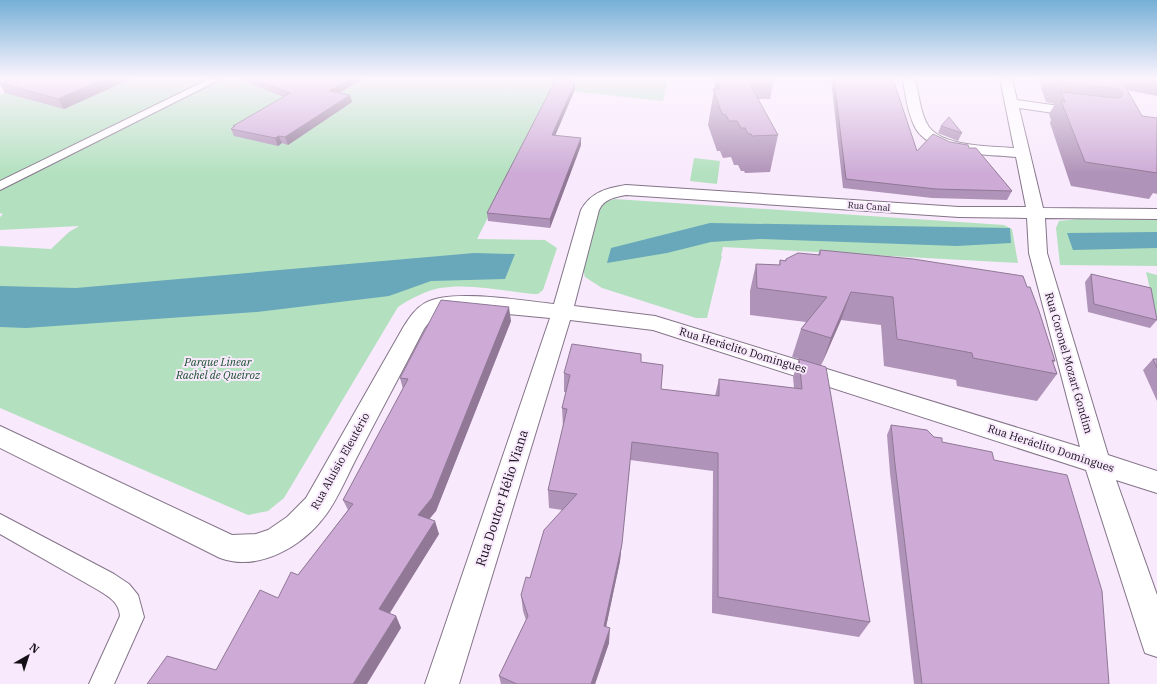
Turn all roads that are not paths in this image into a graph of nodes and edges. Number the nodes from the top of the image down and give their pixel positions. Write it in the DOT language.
graph roads {
  1 [pos="152,111"];
  2 [pos="917,111"];
  3 [pos="1014,111"];
  4 [pos="1071,111"];
  5 [pos="1094,114"];
  6 [pos="1023,153"];
  7 [pos="0,186"];
  8 [pos="1036,214"];
  9 [pos="1157,214"];
  10 [pos="562,312"];
  11 [pos="0,436"];
  12 [pos="1097,463"];
  13 [pos="1157,482"];
  14 [pos="0,523"];
  15 [pos="1157,641"];
  16 [pos="101,684"];
  17 [pos="442,684"];
  1 -- 7 [label="lane"];
  2 -- 6 [label="street"];
  3 -- 6 [label="street, Rua Coronel Mozart Gondim"];
  4 -- 5 [label="street"];
  6 -- 8 [label="street, Rua Coronel Mozart Gondim"];
  8 -- 9 [label="street, Rua Canal"];
  8 -- 10 [label="street, Rua Canal"];
  8 -- 12 [label="street, Rua Coronel Mozart Gondim"];
  10 -- 11 [label="street, Rua Aluísio Eleutério"];
  10 -- 12 [label="street, Rua Heráclito Domingues"];
  10 -- 17 [label="street, Rua Doutor Hélio Viana"];
  12 -- 13 [label="street, Rua Heráclito Domingues"];
  12 -- 15 [label="street, Rua Coronel Mozart Gondim"];
  14 -- 16 [label="lane"];
}
